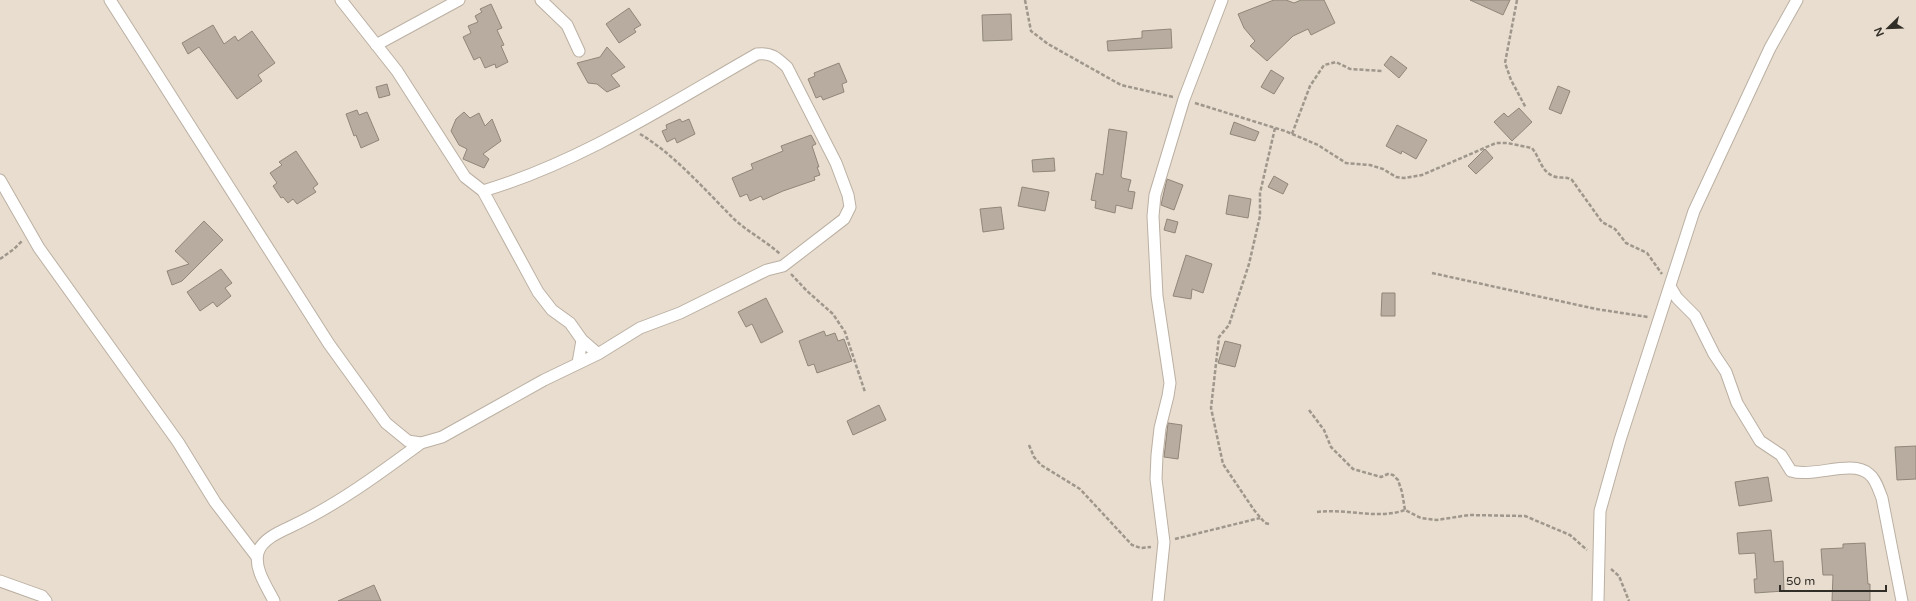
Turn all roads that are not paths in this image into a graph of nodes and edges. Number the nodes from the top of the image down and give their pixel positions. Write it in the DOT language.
graph roads {
  1 [pos="110,0"];
  2 [pos="341,0"];
  3 [pos="460,0"];
  4 [pos="541,0"];
  5 [pos="1222,0"];
  6 [pos="1798,0"];
  7 [pos="376,45"];
  8 [pos="579,51"];
  9 [pos="0,180"];
  10 [pos="483,191"];
  11 [pos="1671,288"];
  12 [pos="582,340"];
  13 [pos="598,354"];
  14 [pos="578,363"];
  15 [pos="421,443"];
  16 [pos="257,557"];
  17 [pos="0,581"];
  18 [pos="46,601"];
  19 [pos="274,601"];
  20 [pos="1158,601"];
  21 [pos="1598,601"];
  22 [pos="1902,601"];
  1 -- 15 [label="street"];
  2 -- 7 [label="street"];
  3 -- 7 [label="street"];
  4 -- 8 [label="street"];
  5 -- 20 [label="street"];
  6 -- 11 [label="street"];
  7 -- 10 [label="street"];
  9 -- 16 [label="street"];
  10 -- 12 [label="street"];
  10 -- 13 [label="street"];
  11 -- 21 [label="street"];
  11 -- 22 [label="street"];
  12 -- 13 [label="street"];
  12 -- 14 [label="street"];
  13 -- 14 [label="street"];
  14 -- 15 [label="street"];
  15 -- 16 [label="street"];
  16 -- 19 [label="street"];
  17 -- 18 [label="street"];
}
